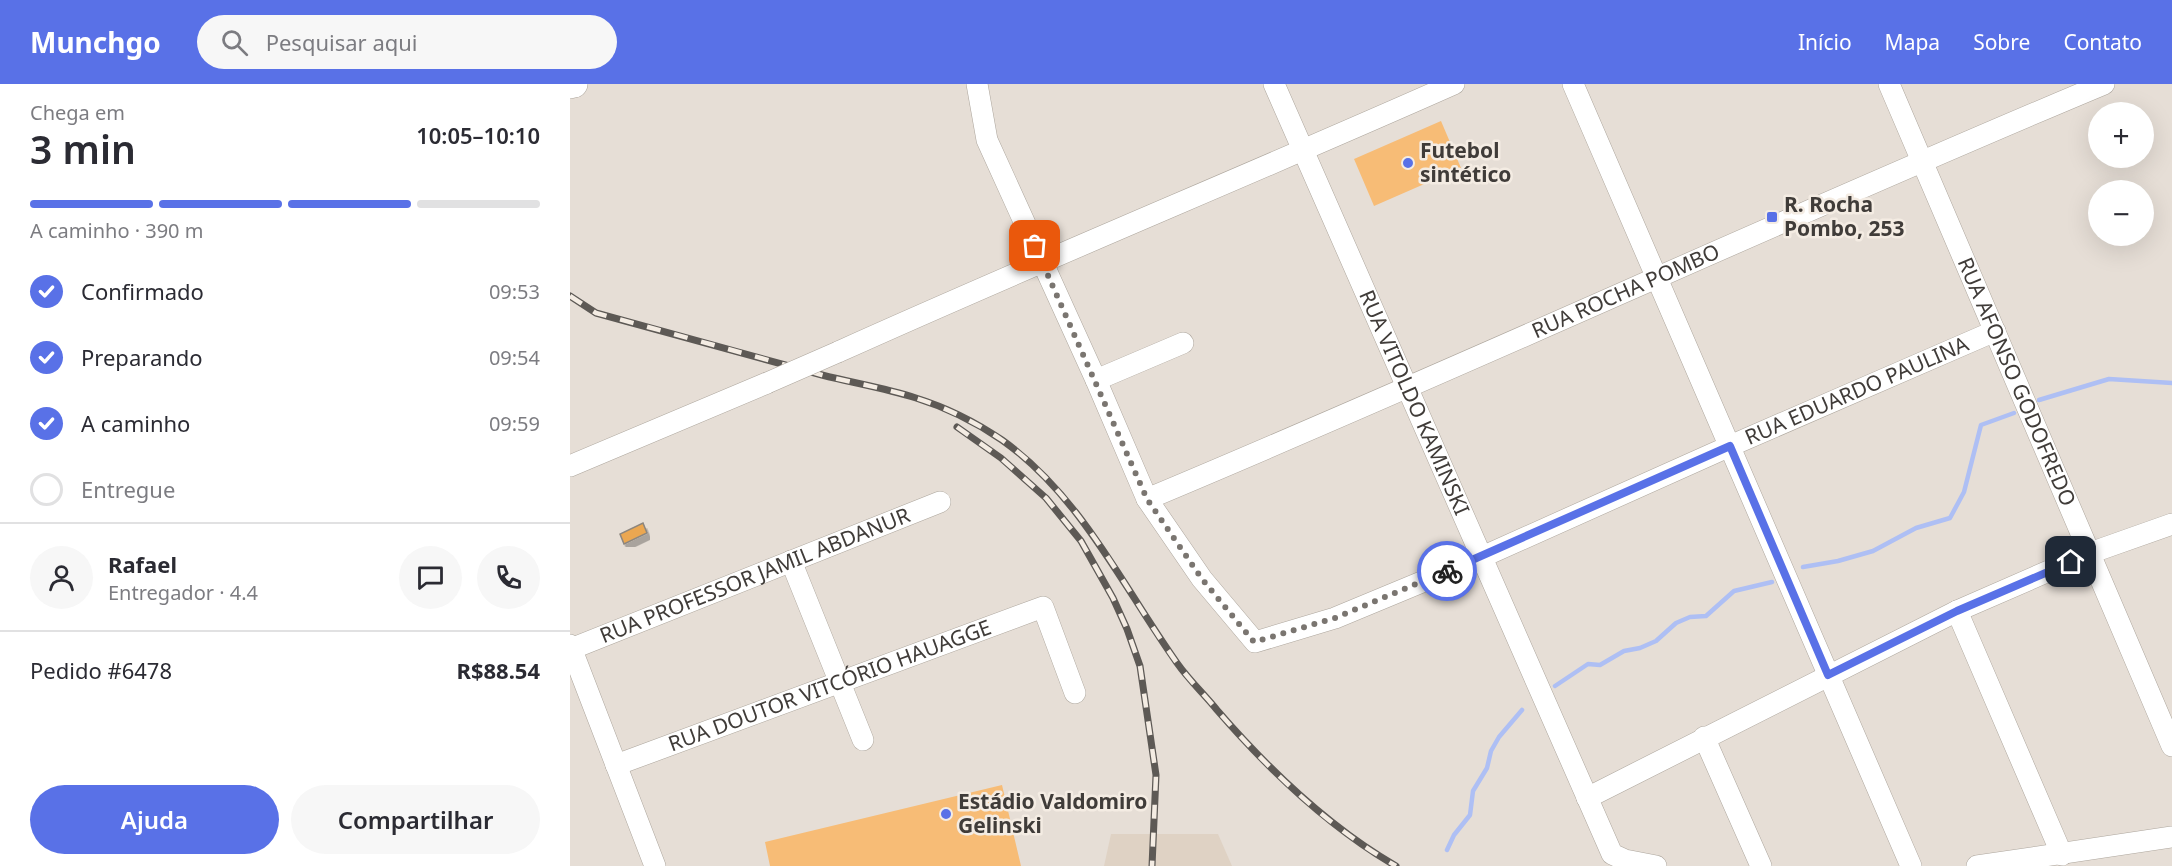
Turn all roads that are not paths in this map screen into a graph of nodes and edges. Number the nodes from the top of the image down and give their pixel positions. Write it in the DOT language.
graph roads {
  1 [pos="977,84"];
  2 [pos="1274,84"];
  3 [pos="1454,84"];
  4 [pos="1573,84"];
  5 [pos="1889,84"];
  6 [pos="2104,84"];
  7 [pos="1304,151"];
  8 [pos="1922,160"];
  9 [pos="1042,262"];
  10 [pos="1657,277"];
  11 [pos="1995,331"];
  12 [pos="1183,343"];
  13 [pos="1096,380"];
  14 [pos="1408,389"];
  15 [pos="1730,446"];
  16 [pos="570,466"];
  17 [pos="1147,499"];
  18 [pos="939,502"];
  19 [pos="2172,524"];
  20 [pos="2090,553"];
  21 [pos="1482,557"];
  22 [pos="791,561"];
  23 [pos="1957,611"];
  24 [pos="571,647"];
  25 [pos="1828,675"];
  26 [pos="840,682"];
  27 [pos="1075,693"];
  28 [pos="1704,737"];
  29 [pos="862,740"];
  30 [pos="2172,746"];
  31 [pos="616,765"];
  32 [pos="1587,798"];
  33 [pos="2172,837"];
  34 [pos="2062,855"];
  35 [pos="655,866"];
  36 [pos="1656,866"];
  37 [pos="1761,866"];
  38 [pos="1911,866"];
  39 [pos="1977,866"];
  1 -- 9 [label="street"];
  2 -- 7 [label="street, RUA VITOLDO KAMINSKI"];
  3 -- 7 [label="street"];
  4 -- 10 [label="street"];
  5 -- 8 [label="street, RUA AFONSO GODOFREDO"];
  6 -- 8 [label="street, RUA ROCHA POMBO"];
  7 -- 9 [label="street"];
  7 -- 14 [label="street, RUA VITOLDO KAMINSKI"];
  8 -- 10 [label="street, RUA ROCHA POMBO"];
  8 -- 11 [label="street, RUA AFONSO GODOFREDO"];
  9 -- 13 [label="street"];
  9 -- 16 [label="street, bridge"];
  10 -- 14 [label="street, RUA ROCHA POMBO"];
  10 -- 15 [label="street"];
  11 -- 15 [label="street, RUA EDUARDO PAULINA"];
  11 -- 20 [label="street, RUA AFONSO GODOFREDO"];
  12 -- 13 [label="street"];
  13 -- 17 [label="street"];
  14 -- 17 [label="street, RUA ROCHA POMBO"];
  14 -- 21 [label="street, RUA VITOLDO KAMINSKI"];
  15 -- 21 [label="street, RUA EDUARDO PAULINA"];
  15 -- 25 [label="street"];
  17 -- 21 [label="street, RUA EDUARDO PAULINA"];
  18 -- 22 [label="street, RUA PROFESSOR JAMIL ABDANUR"];
  19 -- 20 [label="street"];
  20 -- 23 [label="street"];
  20 -- 30 [label="street, RUA AFONSO GODOFREDO"];
  21 -- 32 [label="street, RUA VITOLDO KAMINSKI"];
  22 -- 24 [label="street, RUA PROFESSOR JAMIL ABDANUR"];
  22 -- 26 [label="street"];
  23 -- 25 [label="street"];
  23 -- 34 [label="street"];
  24 -- 31 [label="street"];
  25 -- 28 [label="street"];
  25 -- 38 [label="street"];
  26 -- 27 [label="street, RUA DOUTOR VITCÓRIO HAUAGGE"];
  26 -- 29 [label="street"];
  26 -- 31 [label="street, RUA DOUTOR VITCÓRIO HAUAGGE"];
  28 -- 32 [label="street"];
  28 -- 37 [label="street"];
  31 -- 35 [label="street"];
  32 -- 36 [label="street, RUA VITOLDO KAMINSKI"];
  33 -- 34 [label="street"];
  34 -- 39 [label="street"];
}
